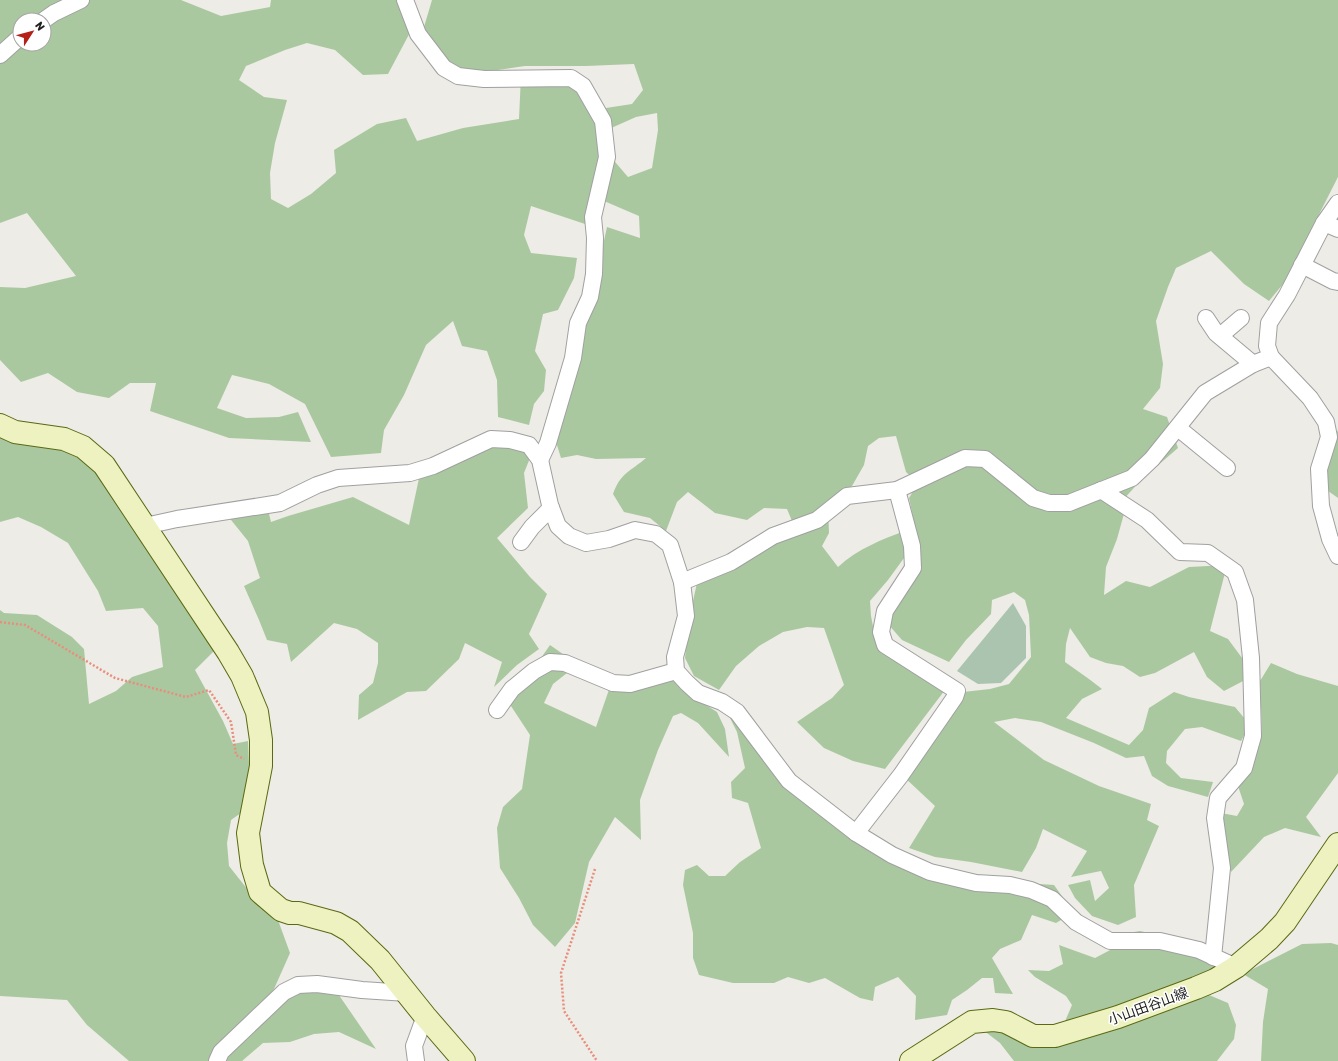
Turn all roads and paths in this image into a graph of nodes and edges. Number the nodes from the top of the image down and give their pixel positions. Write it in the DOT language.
graph roads {
  1 [pos="81,0"];
  2 [pos="405,0"];
  3 [pos="52,14"];
  4 [pos="12,44"];
  5 [pos="0,55"];
  6 [pos="1338,203"];
  7 [pos="1331,226"];
  8 [pos="1302,265"];
  9 [pos="1338,282"];
  10 [pos="1206,318"];
  11 [pos="1241,318"];
  12 [pos="1220,336"];
  13 [pos="1271,357"];
  14 [pos="1253,364"];
  15 [pos="0,425"];
  16 [pos="1178,428"];
  17 [pos="540,460"];
  18 [pos="1227,468"];
  19 [pos="897,490"];
  20 [pos="1102,490"];
  21 [pos="551,508"];
  22 [pos="145,526"];
  23 [pos="521,542"];
  24 [pos="1338,556"];
  25 [pos="682,582"];
  26 [pos="0,622"];
  27 [pos="676,671"];
  28 [pos="497,710"];
  29 [pos="261,766"];
  30 [pos="856,833"];
  31 [pos="1338,844"];
  32 [pos="595,869"];
  33 [pos="1213,957"];
  34 [pos="1236,967"];
  35 [pos="407,993"];
  36 [pos="425,1016"];
  37 [pos="217,1061"];
  38 [pos="416,1061"];
  39 [pos="464,1061"];
  40 [pos="597,1061"];
  41 [pos="910,1061"];
  1 -- 3 [label="street"];
  2 -- 17 [label="street"];
  4 -- 5 [label="street"];
  6 -- 7 [label="street"];
  7 -- 8 [label="street"];
  8 -- 9 [label="street"];
  8 -- 13 [label="street"];
  10 -- 12 [label="street"];
  11 -- 12 [label="street"];
  12 -- 14 [label="street"];
  13 -- 14 [label="street"];
  13 -- 24 [label="street"];
  14 -- 16 [label="street"];
  15 -- 22 [label="street"];
  16 -- 18 [label="street"];
  16 -- 20 [label="street"];
  17 -- 21 [label="street"];
  17 -- 22 [label="street"];
  19 -- 20 [label="street"];
  19 -- 25 [label="street"];
  19 -- 30 [label="street"];
  20 -- 33 [label="street"];
  21 -- 23 [label="street"];
  21 -- 25 [label="street"];
  22 -- 29 [label="street"];
  25 -- 27 [label="street"];
  26 -- 29 [label="path"];
  27 -- 28 [label="street"];
  27 -- 30 [label="street"];
  29 -- 35 [label="street"];
  30 -- 33 [label="street"];
  31 -- 34 [label="street, 小山田谷山線"];
  32 -- 40 [label="path"];
  33 -- 34 [label="street"];
  34 -- 41 [label="street, 小山田谷山線"];
  35 -- 36 [label="street"];
  35 -- 37 [label="street"];
  36 -- 38 [label="street"];
  36 -- 39 [label="street"];
}
